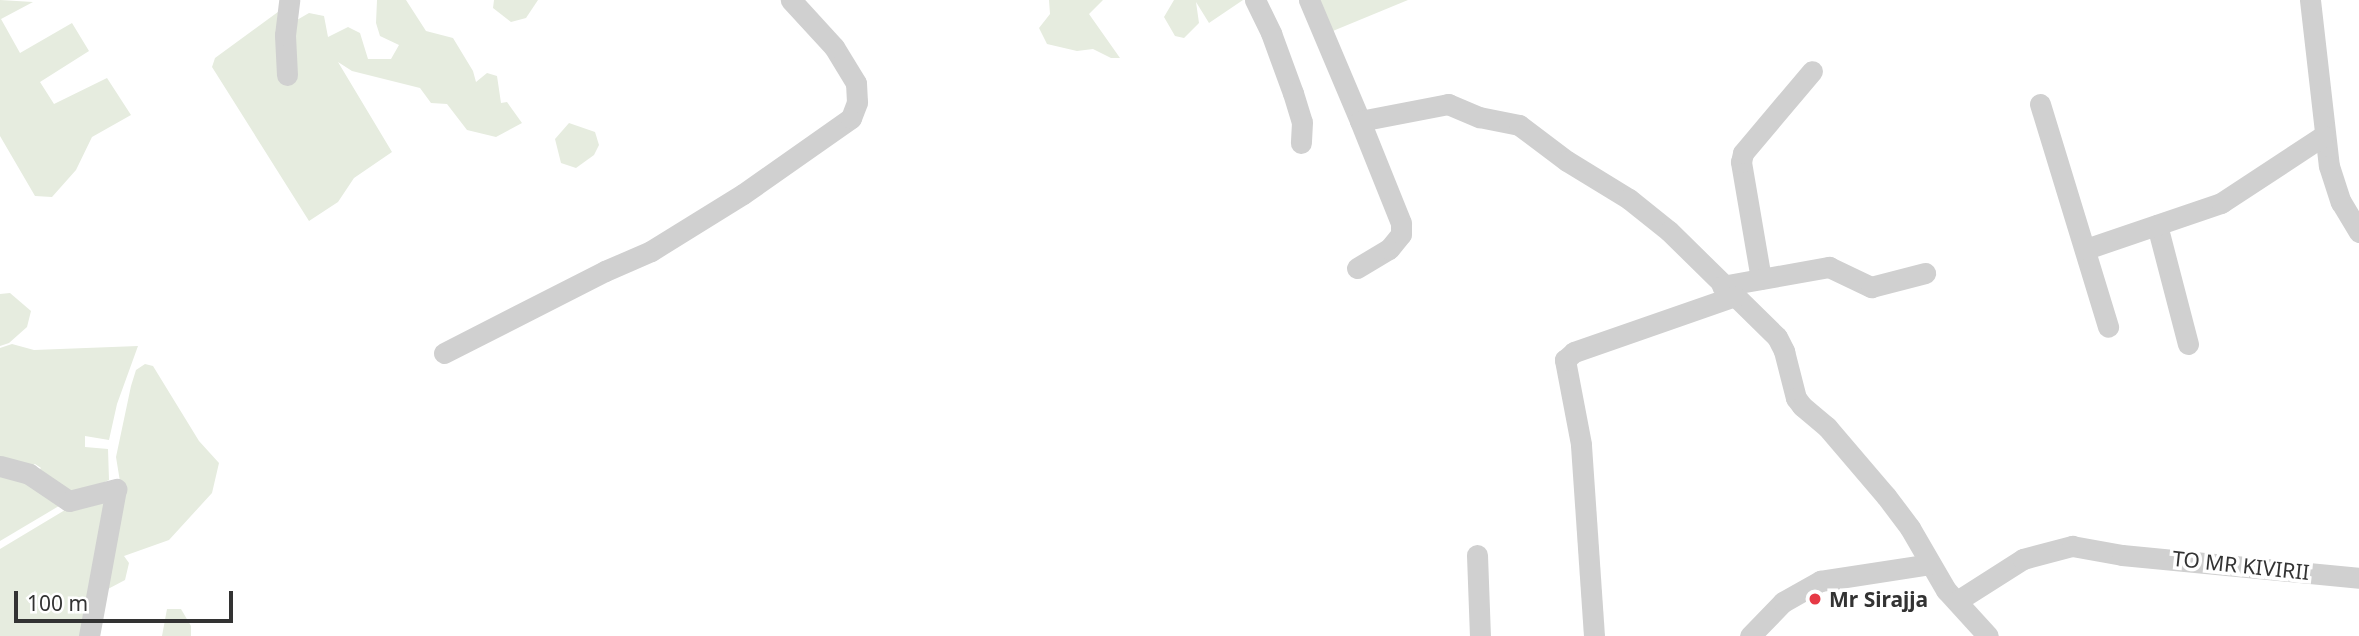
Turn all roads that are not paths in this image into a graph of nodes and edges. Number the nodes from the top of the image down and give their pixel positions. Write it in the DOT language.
graph roads {
  1 [pos="289,0"];
  2 [pos="791,0"];
  3 [pos="1255,0"];
  4 [pos="1309,0"];
  5 [pos="2310,0"];
  6 [pos="1812,71"];
  7 [pos="287,75"];
  8 [pos="2040,104"];
  9 [pos="1360,121"];
  10 [pos="2323,136"];
  11 [pos="1301,143"];
  12 [pos="2157,225"];
  13 [pos="2359,232"];
  14 [pos="2086,249"];
  15 [pos="1357,268"];
  16 [pos="1924,273"];
  17 [pos="1761,279"];
  18 [pos="1729,291"];
  19 [pos="2108,327"];
  20 [pos="2188,344"];
  21 [pos="444,354"];
  22 [pos="0,466"];
  23 [pos="1477,555"];
  24 [pos="1930,564"];
  25 [pos="2359,578"];
  26 [pos="1957,601"];
  27 [pos="89,636"];
  28 [pos="1480,636"];
  29 [pos="1594,636"];
  30 [pos="1750,636"];
  31 [pos="1988,636"];
  1 -- 7 [label="street"];
  2 -- 21 [label="street"];
  3 -- 11 [label="street"];
  4 -- 9 [label="street"];
  5 -- 10 [label="street"];
  6 -- 17 [label="street"];
  8 -- 14 [label="street"];
  9 -- 15 [label="street"];
  9 -- 18 [label="street"];
  10 -- 12 [label="street"];
  10 -- 13 [label="street"];
  12 -- 14 [label="street"];
  12 -- 20 [label="street"];
  14 -- 19 [label="street"];
  16 -- 17 [label="street"];
  17 -- 18 [label="street"];
  18 -- 24 [label="street"];
  18 -- 29 [label="street"];
  22 -- 27 [label="street"];
  23 -- 28 [label="street"];
  24 -- 26 [label="street"];
  24 -- 30 [label="street"];
  25 -- 26 [label="street, TO MR KIVIRII"];
  26 -- 31 [label="street"];
}
